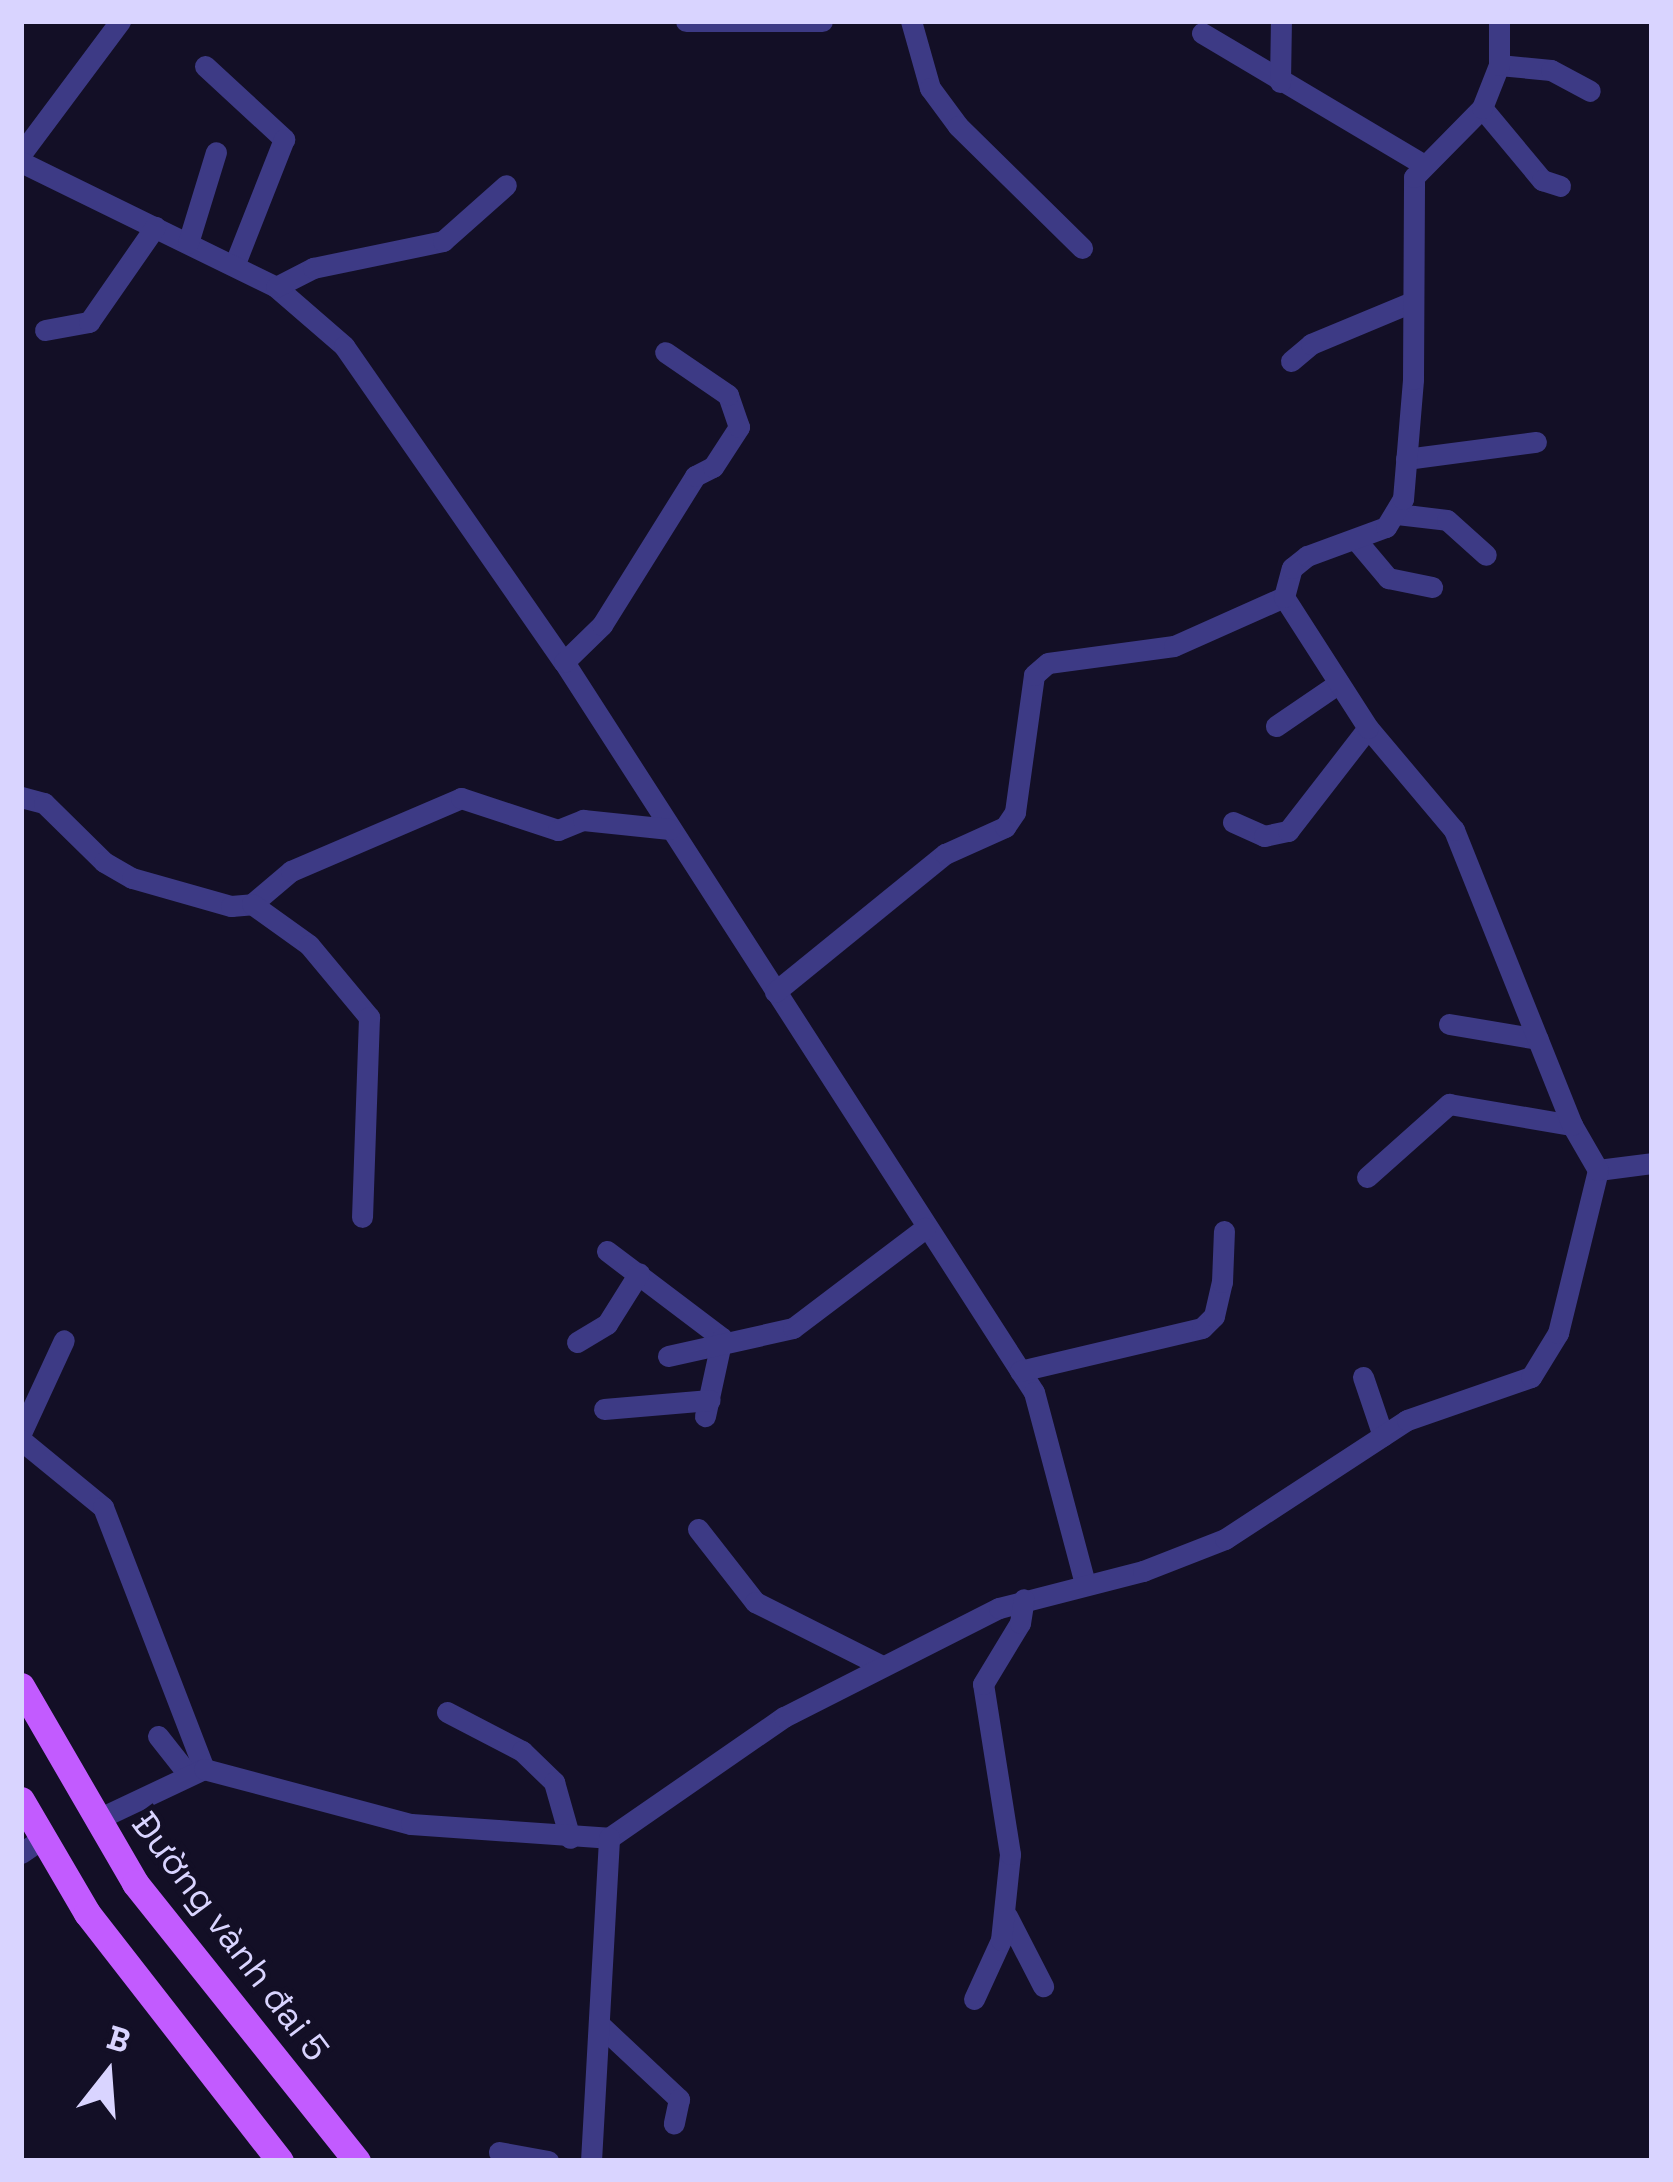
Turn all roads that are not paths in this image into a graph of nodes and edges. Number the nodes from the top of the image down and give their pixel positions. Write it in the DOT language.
graph roads {
  1 [pos="120,21"];
  2 [pos="686,21"];
  3 [pos="822,21"];
  4 [pos="911,21"];
  5 [pos="1281,21"];
  6 [pos="1498,21"];
  7 [pos="1202,33"];
  8 [pos="1499,65"];
  9 [pos="205,66"];
  10 [pos="1280,82"];
  11 [pos="1590,91"];
  12 [pos="1482,108"];
  13 [pos="217,152"];
  14 [pos="21,158"];
  15 [pos="1423,164"];
  16 [pos="506,185"];
  17 [pos="1560,186"];
  18 [pos="155,227"];
  19 [pos="188,243"];
  20 [pos="1082,248"];
  21 [pos="234,266"];
  22 [pos="276,286"];
  23 [pos="1412,302"];
  24 [pos="45,330"];
  25 [pos="665,352"];
  26 [pos="1291,361"];
  27 [pos="1536,442"];
  28 [pos="1406,459"];
  29 [pos="1397,514"];
  30 [pos="1356,540"];
  31 [pos="1486,555"];
  32 [pos="1432,587"];
  33 [pos="1284,597"];
  34 [pos="564,662"];
  35 [pos="1339,683"];
  36 [pos="1276,726"];
  37 [pos="1368,728"];
  38 [pos="21,797"];
  39 [pos="1233,822"];
  40 [pos="670,829"];
  41 [pos="252,904"];
  42 [pos="775,992"];
  43 [pos="1449,1024"];
  44 [pos="1538,1039"];
  45 [pos="1571,1125"];
  46 [pos="1652,1162"];
  47 [pos="1598,1170"];
  48 [pos="1367,1177"];
  49 [pos="362,1217"];
  50 [pos="925,1228"];
  51 [pos="1224,1232"];
  52 [pos="607,1252"];
  53 [pos="639,1274"];
  54 [pos="722,1338"];
  55 [pos="64,1340"];
  56 [pos="577,1342"];
  57 [pos="668,1356"];
  58 [pos="1020,1371"];
  59 [pos="1363,1377"];
  60 [pos="604,1409"];
  61 [pos="21,1436"];
  62 [pos="1383,1436"];
  63 [pos="698,1528"];
  64 [pos="1085,1584"];
  65 [pos="1024,1599"];
  66 [pos="883,1666"];
  67 [pos="21,1686"];
  68 [pos="446,1712"];
  69 [pos="158,1736"];
  70 [pos="196,1772"];
  71 [pos="21,1800"];
  72 [pos="98,1819"];
  73 [pos="570,1838"];
  74 [pos="609,1838"];
  75 [pos="32,1846"];
  76 [pos="1007,1916"];
  77 [pos="1043,1986"];
  78 [pos="974,1999"];
  79 [pos="601,2026"];
  80 [pos="674,2122"];
  81 [pos="499,2152"];
  82 [pos="280,2161"];
  83 [pos="357,2161"];
  84 [pos="548,2161"];
  85 [pos="591,2161"];
  1 -- 14 [label="street"];
  2 -- 3 [label="street"];
  4 -- 20 [label="street"];
  5 -- 10 [label="street"];
  6 -- 8 [label="street"];
  7 -- 10 [label="street"];
  8 -- 11 [label="street"];
  8 -- 12 [label="street"];
  9 -- 21 [label="street"];
  10 -- 15 [label="street"];
  12 -- 15 [label="street"];
  12 -- 17 [label="street"];
  13 -- 19 [label="street"];
  14 -- 18 [label="street"];
  15 -- 23 [label="street"];
  16 -- 22 [label="street"];
  18 -- 19 [label="street"];
  18 -- 24 [label="street"];
  19 -- 21 [label="street"];
  21 -- 22 [label="street"];
  22 -- 34 [label="street"];
  23 -- 26 [label="street"];
  23 -- 28 [label="street"];
  25 -- 34 [label="street"];
  27 -- 28 [label="street"];
  28 -- 29 [label="street"];
  29 -- 30 [label="street"];
  29 -- 31 [label="street"];
  30 -- 32 [label="street"];
  30 -- 33 [label="street"];
  33 -- 35 [label="street"];
  33 -- 42 [label="street"];
  34 -- 40 [label="street"];
  35 -- 36 [label="street"];
  35 -- 37 [label="street"];
  37 -- 39 [label="street"];
  37 -- 44 [label="street"];
  38 -- 41 [label="street"];
  40 -- 41 [label="street"];
  40 -- 42 [label="street"];
  41 -- 49 [label="street"];
  42 -- 50 [label="street"];
  43 -- 44 [label="street"];
  44 -- 45 [label="street"];
  45 -- 47 [label="street"];
  45 -- 48 [label="street"];
  46 -- 47 [label="street"];
  47 -- 62 [label="street"];
  50 -- 54 [label="street"];
  50 -- 58 [label="street"];
  51 -- 58 [label="street"];
  52 -- 53 [label="street"];
  53 -- 54 [label="street"];
  53 -- 56 [label="street"];
  54 -- 57 [label="street"];
  54 -- 60 [label="street"];
  55 -- 61 [label="street"];
  58 -- 64 [label="street"];
  59 -- 62 [label="street"];
  61 -- 70 [label="street"];
  62 -- 64 [label="street"];
  63 -- 66 [label="street"];
  64 -- 65 [label="street"];
  65 -- 66 [label="street"];
  65 -- 76 [label="street"];
  66 -- 74 [label="street"];
  67 -- 72 [label="main road, Đường vành đai 5"];
  68 -- 73 [label="street"];
  69 -- 70 [label="street"];
  70 -- 72 [label="street"];
  70 -- 73 [label="street"];
  71 -- 75 [label="main road"];
  72 -- 83 [label="main road, Đường vành đai 5"];
  73 -- 74 [label="street"];
  74 -- 79 [label="street"];
  75 -- 82 [label="main road"];
  76 -- 77 [label="street"];
  76 -- 78 [label="street"];
  79 -- 80 [label="street"];
  79 -- 85 [label="street"];
  81 -- 84 [label="street"];
}
